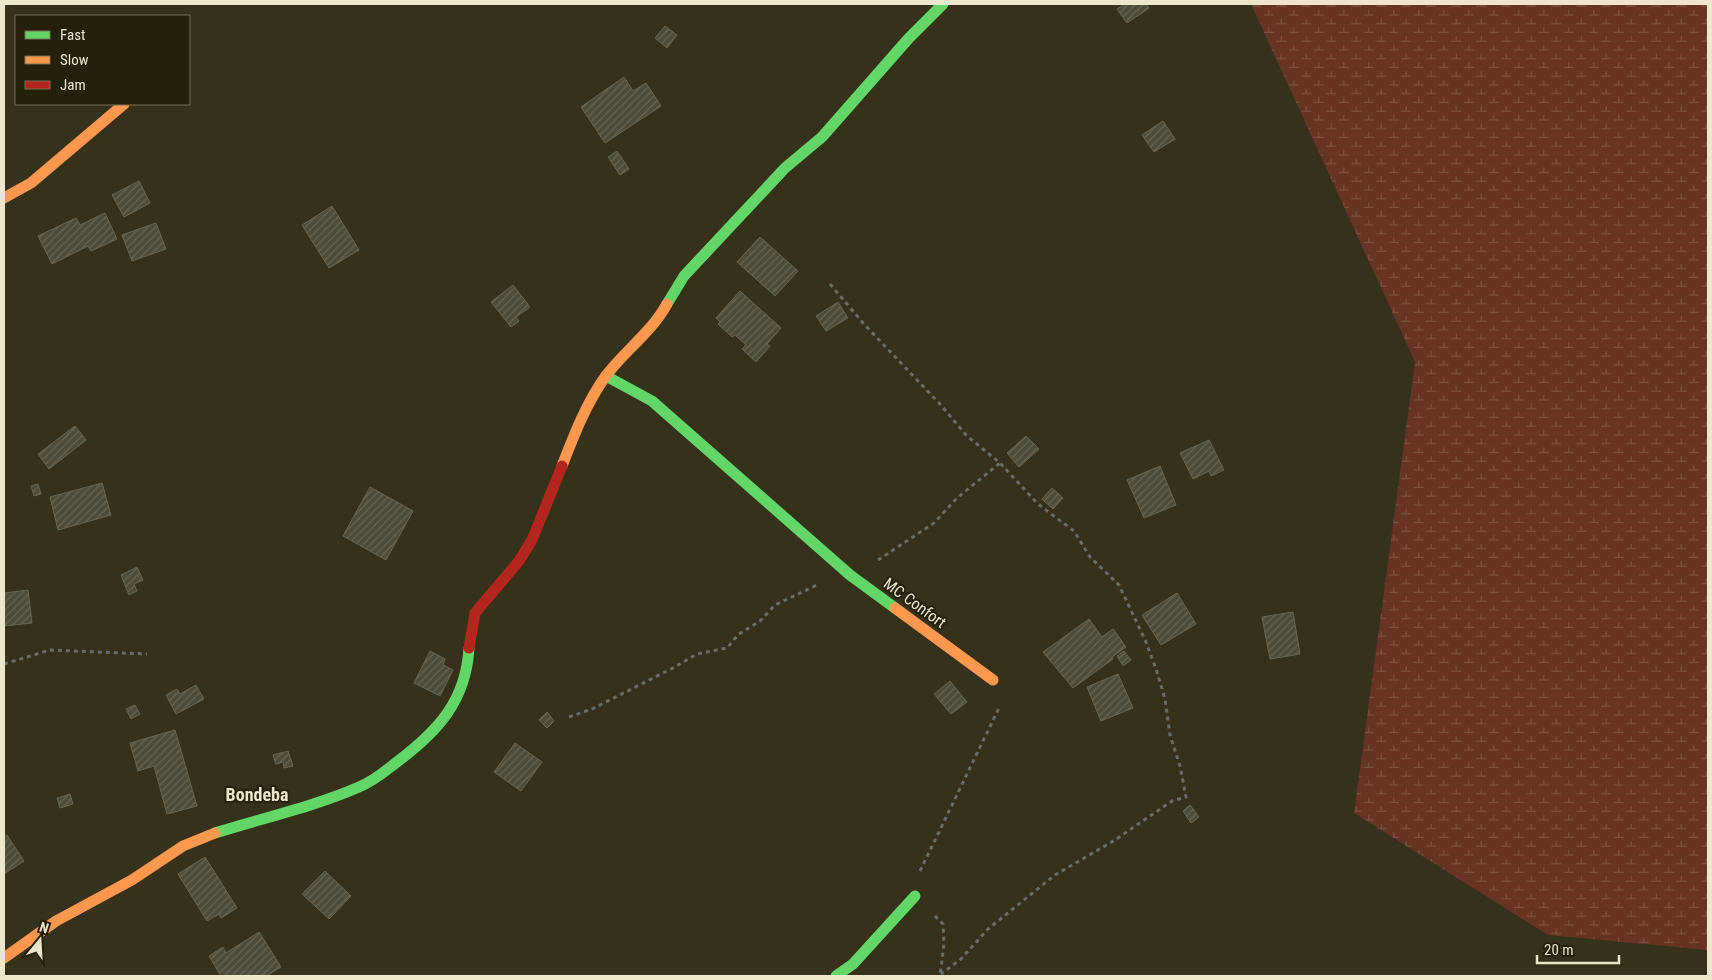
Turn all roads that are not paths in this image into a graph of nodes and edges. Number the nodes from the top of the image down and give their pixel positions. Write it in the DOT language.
graph roads {
  1 [pos="944,4"];
  2 [pos="123,105"];
  3 [pos="4,198"];
  4 [pos="606,376"];
  5 [pos="993,680"];
  6 [pos="915,896"];
  7 [pos="4,958"];
  8 [pos="836,976"];
  1 -- 4 [label="street"];
  2 -- 3 [label="street"];
  4 -- 5 [label="street, MC Confort"];
  4 -- 7 [label="street"];
  6 -- 8 [label="street"];
}
